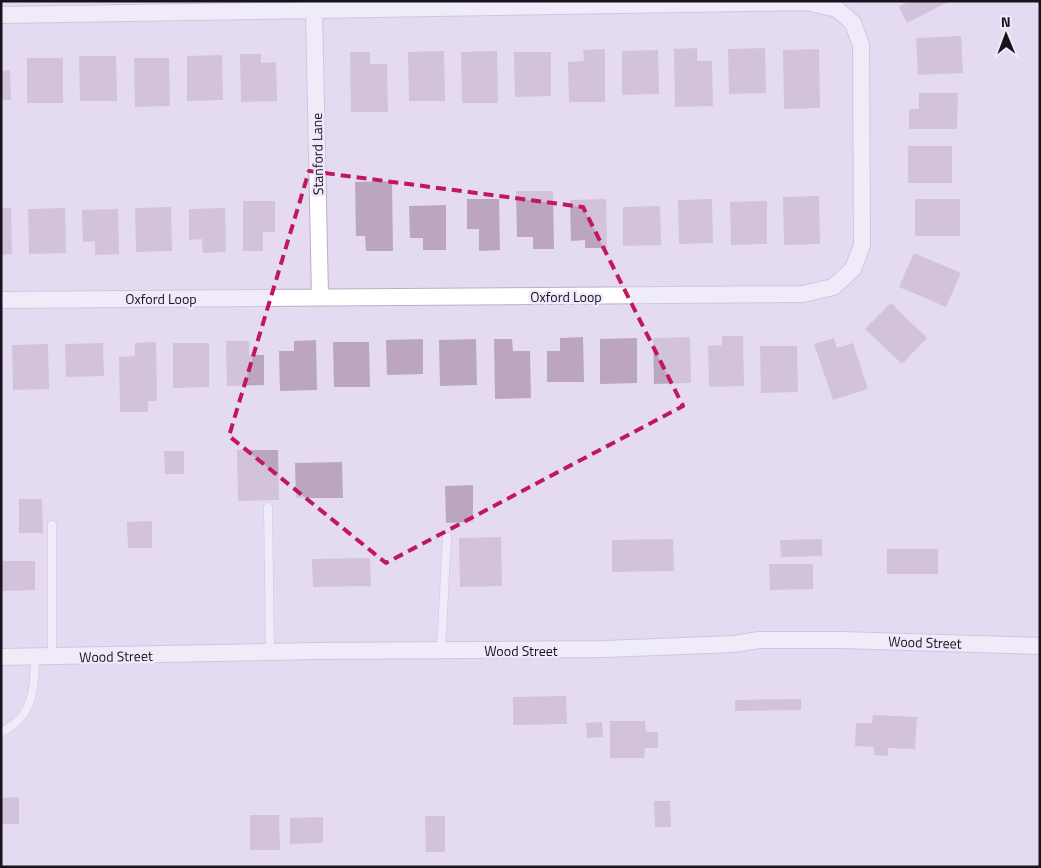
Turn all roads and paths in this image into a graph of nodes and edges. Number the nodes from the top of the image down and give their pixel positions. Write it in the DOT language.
graph roads {
  1 [pos="314,10"];
  2 [pos="1,15"];
  3 [pos="320,297"];
  4 [pos="1,300"];
  5 [pos="268,507"];
  6 [pos="52,525"];
  7 [pos="447,537"];
  8 [pos="1040,646"];
  9 [pos="441,650"];
  10 [pos="270,652"];
  11 [pos="1,657"];
  12 [pos="43,657"];
  13 [pos="1,732"];
  1 -- 2 [label="street"];
  1 -- 3 [label="street, Stanford Lane"];
  1 -- 3 [label="street, Oxford Loop"];
  3 -- 4 [label="street, Oxford Loop"];
  5 -- 10 [label="lane"];
  6 -- 12 [label="lane"];
  7 -- 9 [label="lane"];
  8 -- 9 [label="street, Wood Street"];
  9 -- 10 [label="street, Wood Street"];
  10 -- 12 [label="street, Wood Street"];
  11 -- 12 [label="street, Wood Street"];
  12 -- 13 [label="lane"];
}
